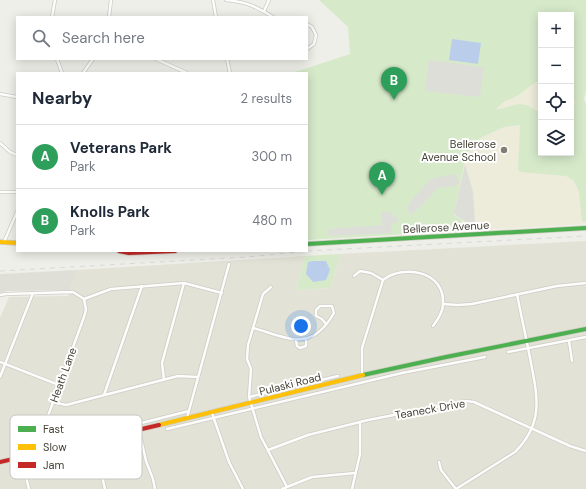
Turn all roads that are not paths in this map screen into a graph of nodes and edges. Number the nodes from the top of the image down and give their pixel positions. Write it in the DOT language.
graph roads {
  1 [pos="55,0"];
  2 [pos="111,0"];
  3 [pos="213,0"];
  4 [pos="226,0"];
  5 [pos="269,0"];
  6 [pos="264,11"];
  7 [pos="52,16"];
  8 [pos="109,16"];
  9 [pos="216,16"];
  10 [pos="272,16"];
  11 [pos="308,25"];
  12 [pos="308,49"];
  13 [pos="57,60"];
  14 [pos="92,60"];
  15 [pos="158,60"];
  16 [pos="227,60"];
  17 [pos="178,69"];
  18 [pos="62,72"];
  19 [pos="84,72"];
  20 [pos="177,72"];
  21 [pos="185,72"];
  22 [pos="230,72"];
  23 [pos="0,94"];
  24 [pos="16,97"];
  25 [pos="0,143"];
  26 [pos="16,155"];
  27 [pos="0,192"];
  28 [pos="16,192"];
  29 [pos="16,214"];
  30 [pos="586,228"];
  31 [pos="2,242"];
  32 [pos="16,243"];
  33 [pos="308,244"];
  34 [pos="124,252"];
  35 [pos="152,252"];
  36 [pos="230,264"];
  37 [pos="354,276"];
  38 [pos="383,280"];
  39 [pos="184,283"];
  40 [pos="586,283"];
  41 [pos="142,286"];
  42 [pos="271,287"];
  43 [pos="32,293"];
  44 [pos="222,293"];
  45 [pos="517,294"];
  46 [pos="0,295"];
  47 [pos="84,299"];
  48 [pos="444,304"];
  49 [pos="326,324"];
  50 [pos="433,326"];
  51 [pos="253,328"];
  52 [pos="586,329"];
  53 [pos="586,337"];
  54 [pos="296,340"];
  55 [pos="306,340"];
  56 [pos="526,341"];
  57 [pos="569,341"];
  58 [pos="528,348"];
  59 [pos="508,352"];
  60 [pos="465,354"];
  61 [pos="485,357"];
  62 [pos="466,360"];
  63 [pos="572,361"];
  64 [pos="0,362"];
  65 [pos="5,364"];
  66 [pos="400,367"];
  67 [pos="402,373"];
  68 [pos="338,376"];
  69 [pos="362,376"];
  70 [pos="0,377"];
  71 [pos="198,377"];
  72 [pos="164,380"];
  73 [pos="59,385"];
  74 [pos="104,396"];
  75 [pos="249,397"];
  76 [pos="53,402"];
  77 [pos="250,403"];
  78 [pos="252,409"];
  79 [pos="189,411"];
  80 [pos="212,412"];
  81 [pos="48,415"];
  82 [pos="187,418"];
  83 [pos="214,418"];
  84 [pos="360,422"];
  85 [pos="142,423"];
  86 [pos="142,429"];
  87 [pos="166,429"];
  88 [pos="532,429"];
  89 [pos="142,443"];
  90 [pos="268,450"];
  91 [pos="586,451"];
  92 [pos="10,460"];
  93 [pos="0,462"];
  94 [pos="439,462"];
  95 [pos="355,473"];
  96 [pos="26,479"];
  97 [pos="103,479"];
  98 [pos="287,487"];
  99 [pos="29,489"];
  100 [pos="105,489"];
  101 [pos="155,489"];
  102 [pos="243,489"];
  103 [pos="282,489"];
  104 [pos="352,489"];
  105 [pos="456,489"];
  1 -- 7 [label="street"];
  2 -- 8 [label="street"];
  3 -- 9 [label="street"];
  4 -- 6 [label="street"];
  5 -- 6 [label="street"];
  6 -- 10 [label="street"];
  11 -- 12 [label="street"];
  13 -- 18 [label="street"];
  14 -- 19 [label="street"];
  15 -- 17 [label="street"];
  16 -- 22 [label="street"];
  17 -- 20 [label="street"];
  17 -- 21 [label="street"];
  23 -- 24 [label="street"];
  25 -- 26 [label="street"];
  27 -- 28 [label="street"];
  29 -- 31 [label="street"];
  30 -- 33 [label="main road, Bellerose Avenue"];
  31 -- 32 [label="main road"];
  34 -- 35 [label="main road"];
  36 -- 44 [label="street"];
  37 -- 38 [label="street"];
  38 -- 48 [label="street"];
  38 -- 69 [label="street"];
  39 -- 41 [label="street"];
  39 -- 44 [label="street"];
  39 -- 72 [label="street"];
  40 -- 45 [label="street"];
  41 -- 47 [label="street"];
  41 -- 74 [label="street"];
  42 -- 51 [label="street"];
  43 -- 46 [label="street"];
  43 -- 47 [label="street"];
  43 -- 65 [label="street"];
  44 -- 71 [label="street"];
  45 -- 48 [label="street"];
  45 -- 56 [label="street"];
  47 -- 73 [label="street, Heath Lane"];
  48 -- 50 [label="street"];
  49 -- 49 [label="street"];
  49 -- 55 [label="street"];
  51 -- 54 [label="street"];
  51 -- 75 [label="street"];
  52 -- 56 [label="main road, Pulaski Road"];
  53 -- 57 [label="street"];
  54 -- 55 [label="street"];
  54 -- 55 [label="street"];
  56 -- 58 [label="street"];
  56 -- 60 [label="main road, Pulaski Road"];
  57 -- 58 [label="street"];
  57 -- 63 [label="street"];
  58 -- 59 [label="street"];
  58 -- 88 [label="street"];
  60 -- 62 [label="street"];
  60 -- 66 [label="main road, Pulaski Road"];
  61 -- 62 [label="street"];
  62 -- 67 [label="street"];
  64 -- 65 [label="street"];
  65 -- 70 [label="street"];
  65 -- 73 [label="street"];
  66 -- 67 [label="street"];
  66 -- 69 [label="main road, Pulaski Road"];
  67 -- 78 [label="street"];
  68 -- 75 [label="street"];
  69 -- 77 [label="main road, Pulaski Road"];
  71 -- 72 [label="street"];
  71 -- 79 [label="street"];
  72 -- 74 [label="street"];
  73 -- 76 [label="street, Heath Lane"];
  74 -- 76 [label="street"];
  75 -- 77 [label="street"];
  76 -- 81 [label="street, Heath Lane"];
  77 -- 78 [label="street"];
  77 -- 80 [label="main road, Pulaski Road"];
  78 -- 83 [label="street"];
  78 -- 90 [label="street"];
  79 -- 82 [label="street"];
  79 -- 85 [label="street"];
  80 -- 82 [label="main road, Pulaski Road"];
  80 -- 83 [label="street"];
  82 -- 86 [label="main road, Pulaski Road"];
  83 -- 87 [label="street"];
  83 -- 102 [label="street"];
  84 -- 88 [label="street, Teaneck Drive"];
  84 -- 90 [label="street, Teaneck Drive"];
  84 -- 95 [label="street"];
  88 -- 91 [label="street, Teaneck Drive"];
  88 -- 105 [label="street"];
  89 -- 101 [label="street"];
  90 -- 98 [label="street"];
  92 -- 93 [label="main road, Pulaski Road"];
  94 -- 105 [label="street"];
  95 -- 98 [label="street"];
  95 -- 104 [label="street"];
  96 -- 99 [label="street"];
  97 -- 100 [label="street"];
  98 -- 103 [label="street"];
}
